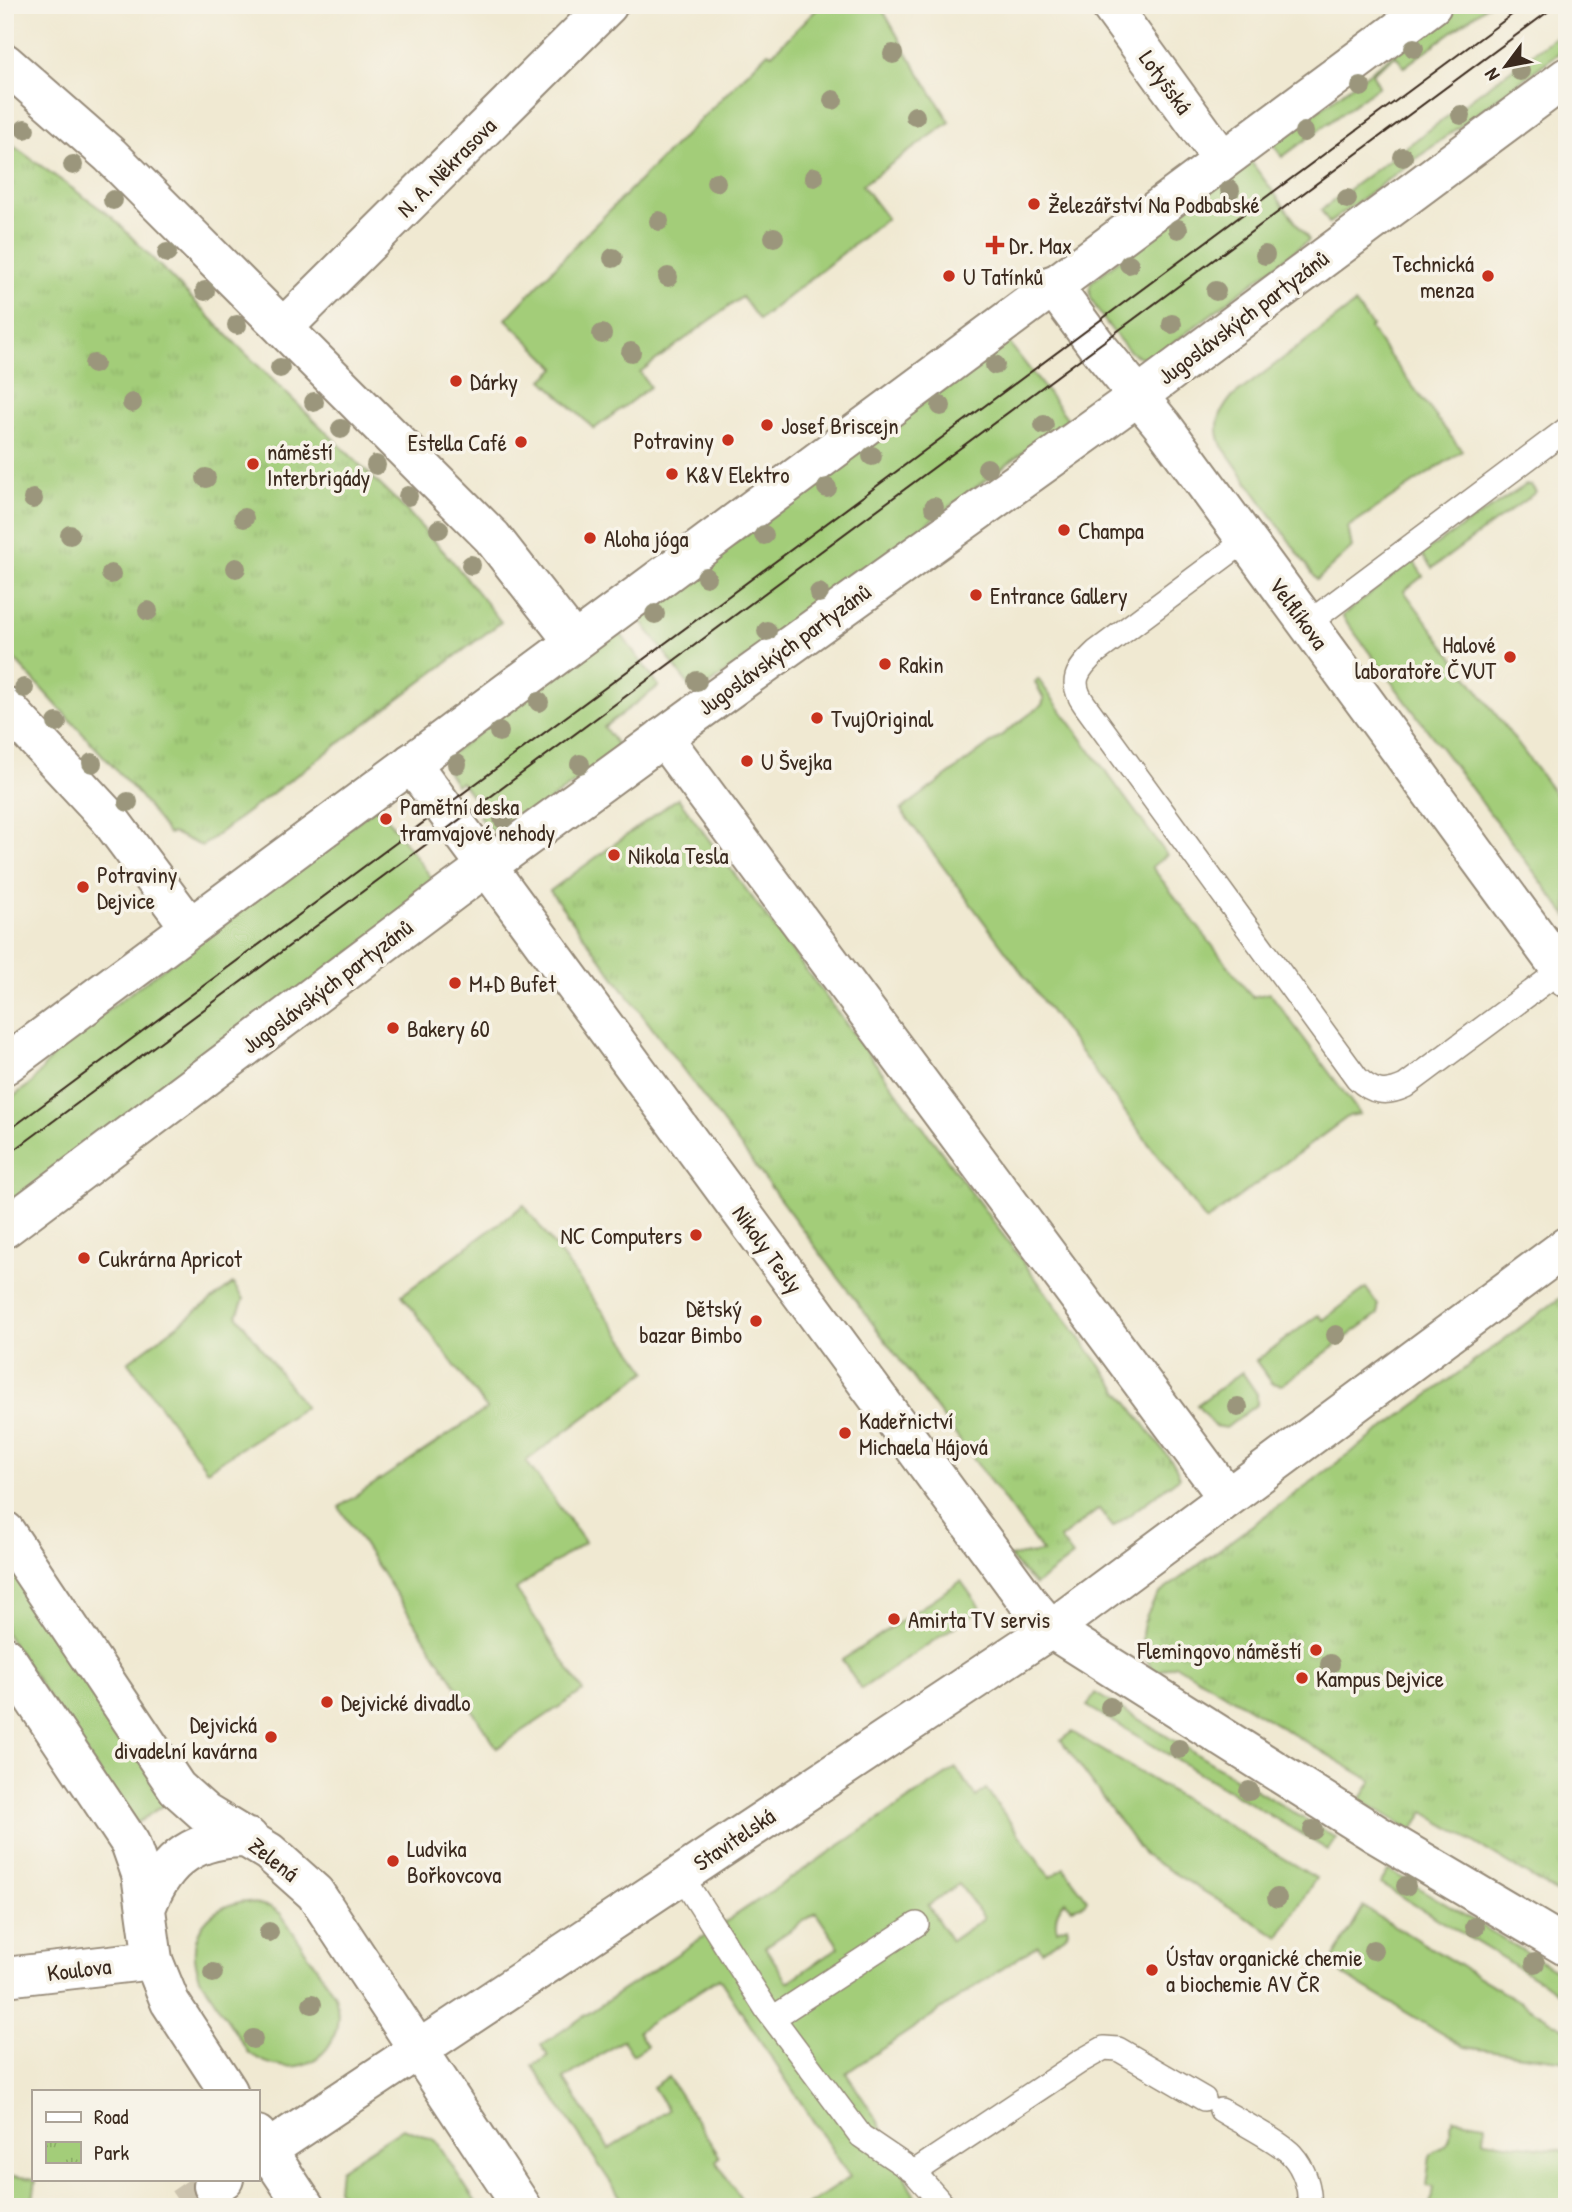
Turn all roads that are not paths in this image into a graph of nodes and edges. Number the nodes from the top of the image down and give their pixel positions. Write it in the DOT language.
graph roads {
  1 [pos="608,5"];
  2 [pos="1110,5"];
  3 [pos="1432,5"];
  4 [pos="5,63"];
  5 [pos="1567,77"];
  6 [pos="1222,159"];
  7 [pos="1052,285"];
  8 [pos="283,328"];
  9 [pos="1138,396"];
  10 [pos="1567,429"];
  11 [pos="1246,540"];
  12 [pos="1307,624"];
  13 [pos="573,642"];
  14 [pos="5,706"];
  15 [pos="663,737"];
  16 [pos="411,763"];
  17 [pos="486,867"];
  18 [pos="190,927"];
  19 [pos="1564,974"];
  20 [pos="5,1065"];
  21 [pos="5,1228"];
  22 [pos="1567,1246"];
  23 [pos="1227,1497"];
  24 [pos="5,1531"];
  25 [pos="1051,1629"];
  26 [pos="5,1656"];
  27 [pos="249,1839"];
  28 [pos="681,1875"];
  29 [pos="147,1906"];
  30 [pos="917,1924"];
  31 [pos="1567,1947"];
  32 [pos="153,1960"];
  33 [pos="5,1977"];
  34 [pos="773,2018"];
  35 [pos="418,2050"];
  36 [pos="227,2090"];
  37 [pos="261,2147"];
  38 [pos="914,2172"];
  39 [pos="306,2207"];
  40 [pos="522,2207"];
  41 [pos="945,2207"];
  42 [pos="1309,2207"];
  1 -- 8 [label="street, N. A. Někrasova"];
  2 -- 6 [label="street, Lotyšská"];
  3 -- 6 [label="street"];
  4 -- 8 [label="street"];
  5 -- 9 [label="street, Jugoslávských partyzánů"];
  6 -- 7 [label="street"];
  7 -- 9 [label="street, Velflíkova"];
  7 -- 13 [label="street"];
  8 -- 13 [label="street"];
  9 -- 11 [label="street, Velflíkova"];
  9 -- 15 [label="street, Jugoslávských partyzánů"];
  10 -- 12 [label="lane"];
  11 -- 12 [label="street, Velflíkova"];
  11 -- 19 [label="lane"];
  12 -- 19 [label="street, Velflíkova"];
  13 -- 16 [label="street"];
  14 -- 18 [label="street"];
  15 -- 17 [label="street, Jugoslávských partyzánů"];
  15 -- 23 [label="street"];
  16 -- 17 [label="street, Nikoly Tesly"];
  16 -- 18 [label="street"];
  17 -- 21 [label="street, Jugoslávských partyzánů"];
  17 -- 25 [label="street, Nikoly Tesly"];
  18 -- 20 [label="street"];
  22 -- 23 [label="street"];
  23 -- 25 [label="street"];
  24 -- 27 [label="street, Zelená"];
  25 -- 28 [label="street, Stavitelská"];
  25 -- 31 [label="street"];
  26 -- 29 [label="street"];
  27 -- 29 [label="street"];
  27 -- 35 [label="street, Zelená"];
  28 -- 34 [label="lane"];
  28 -- 35 [label="street, Stavitelská"];
  29 -- 32 [label="street"];
  30 -- 34 [label="lane"];
  32 -- 33 [label="street, Koulova"];
  32 -- 36 [label="street"];
  34 -- 38 [label="lane"];
  35 -- 37 [label="street, Stavitelská"];
  35 -- 40 [label="street, Zelená"];
  37 -- 39 [label="street"];
  38 -- 41 [label="lane"];
  38 -- 42 [label="lane"];
}
